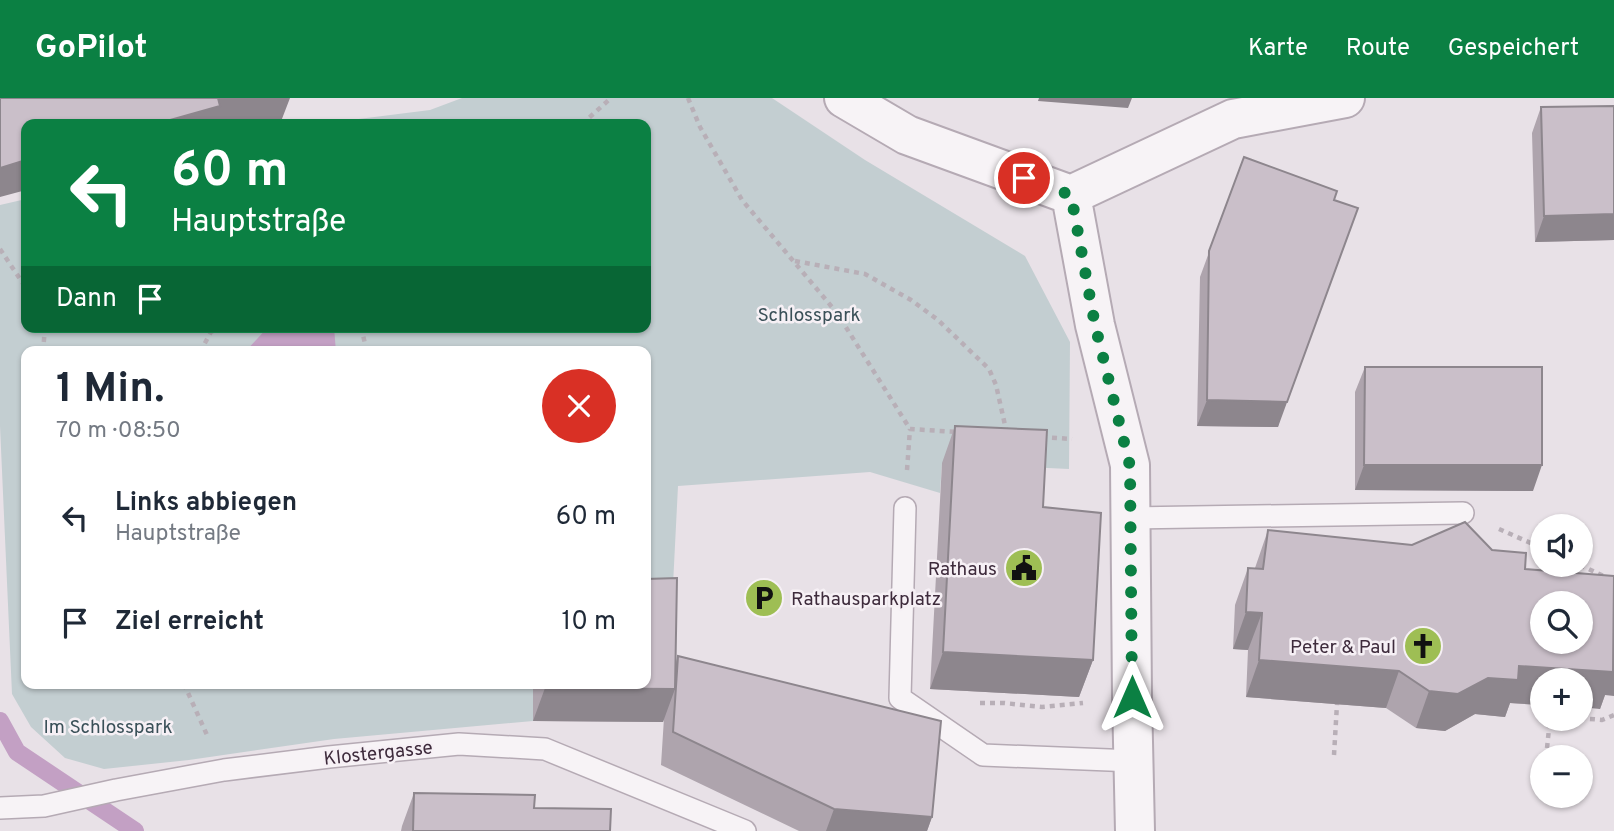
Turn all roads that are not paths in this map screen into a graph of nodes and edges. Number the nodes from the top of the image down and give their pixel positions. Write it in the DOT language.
graph roads {
  1 [pos="844,98"];
  2 [pos="1345,98"];
  3 [pos="1071,195"];
  4 [pos="905,508"];
  5 [pos="1463,513"];
  6 [pos="1130,518"];
  7 [pos="1134,761"];
  8 [pos="0,808"];
  9 [pos="745,831"];
  10 [pos="1135,831"];
  1 -- 3 [label="street"];
  2 -- 3 [label="street"];
  3 -- 6 [label="street"];
  4 -- 7 [label="lane"];
  5 -- 6 [label="lane"];
  6 -- 7 [label="street"];
  7 -- 10 [label="street"];
  8 -- 9 [label="lane, Klostergasse"];
}
